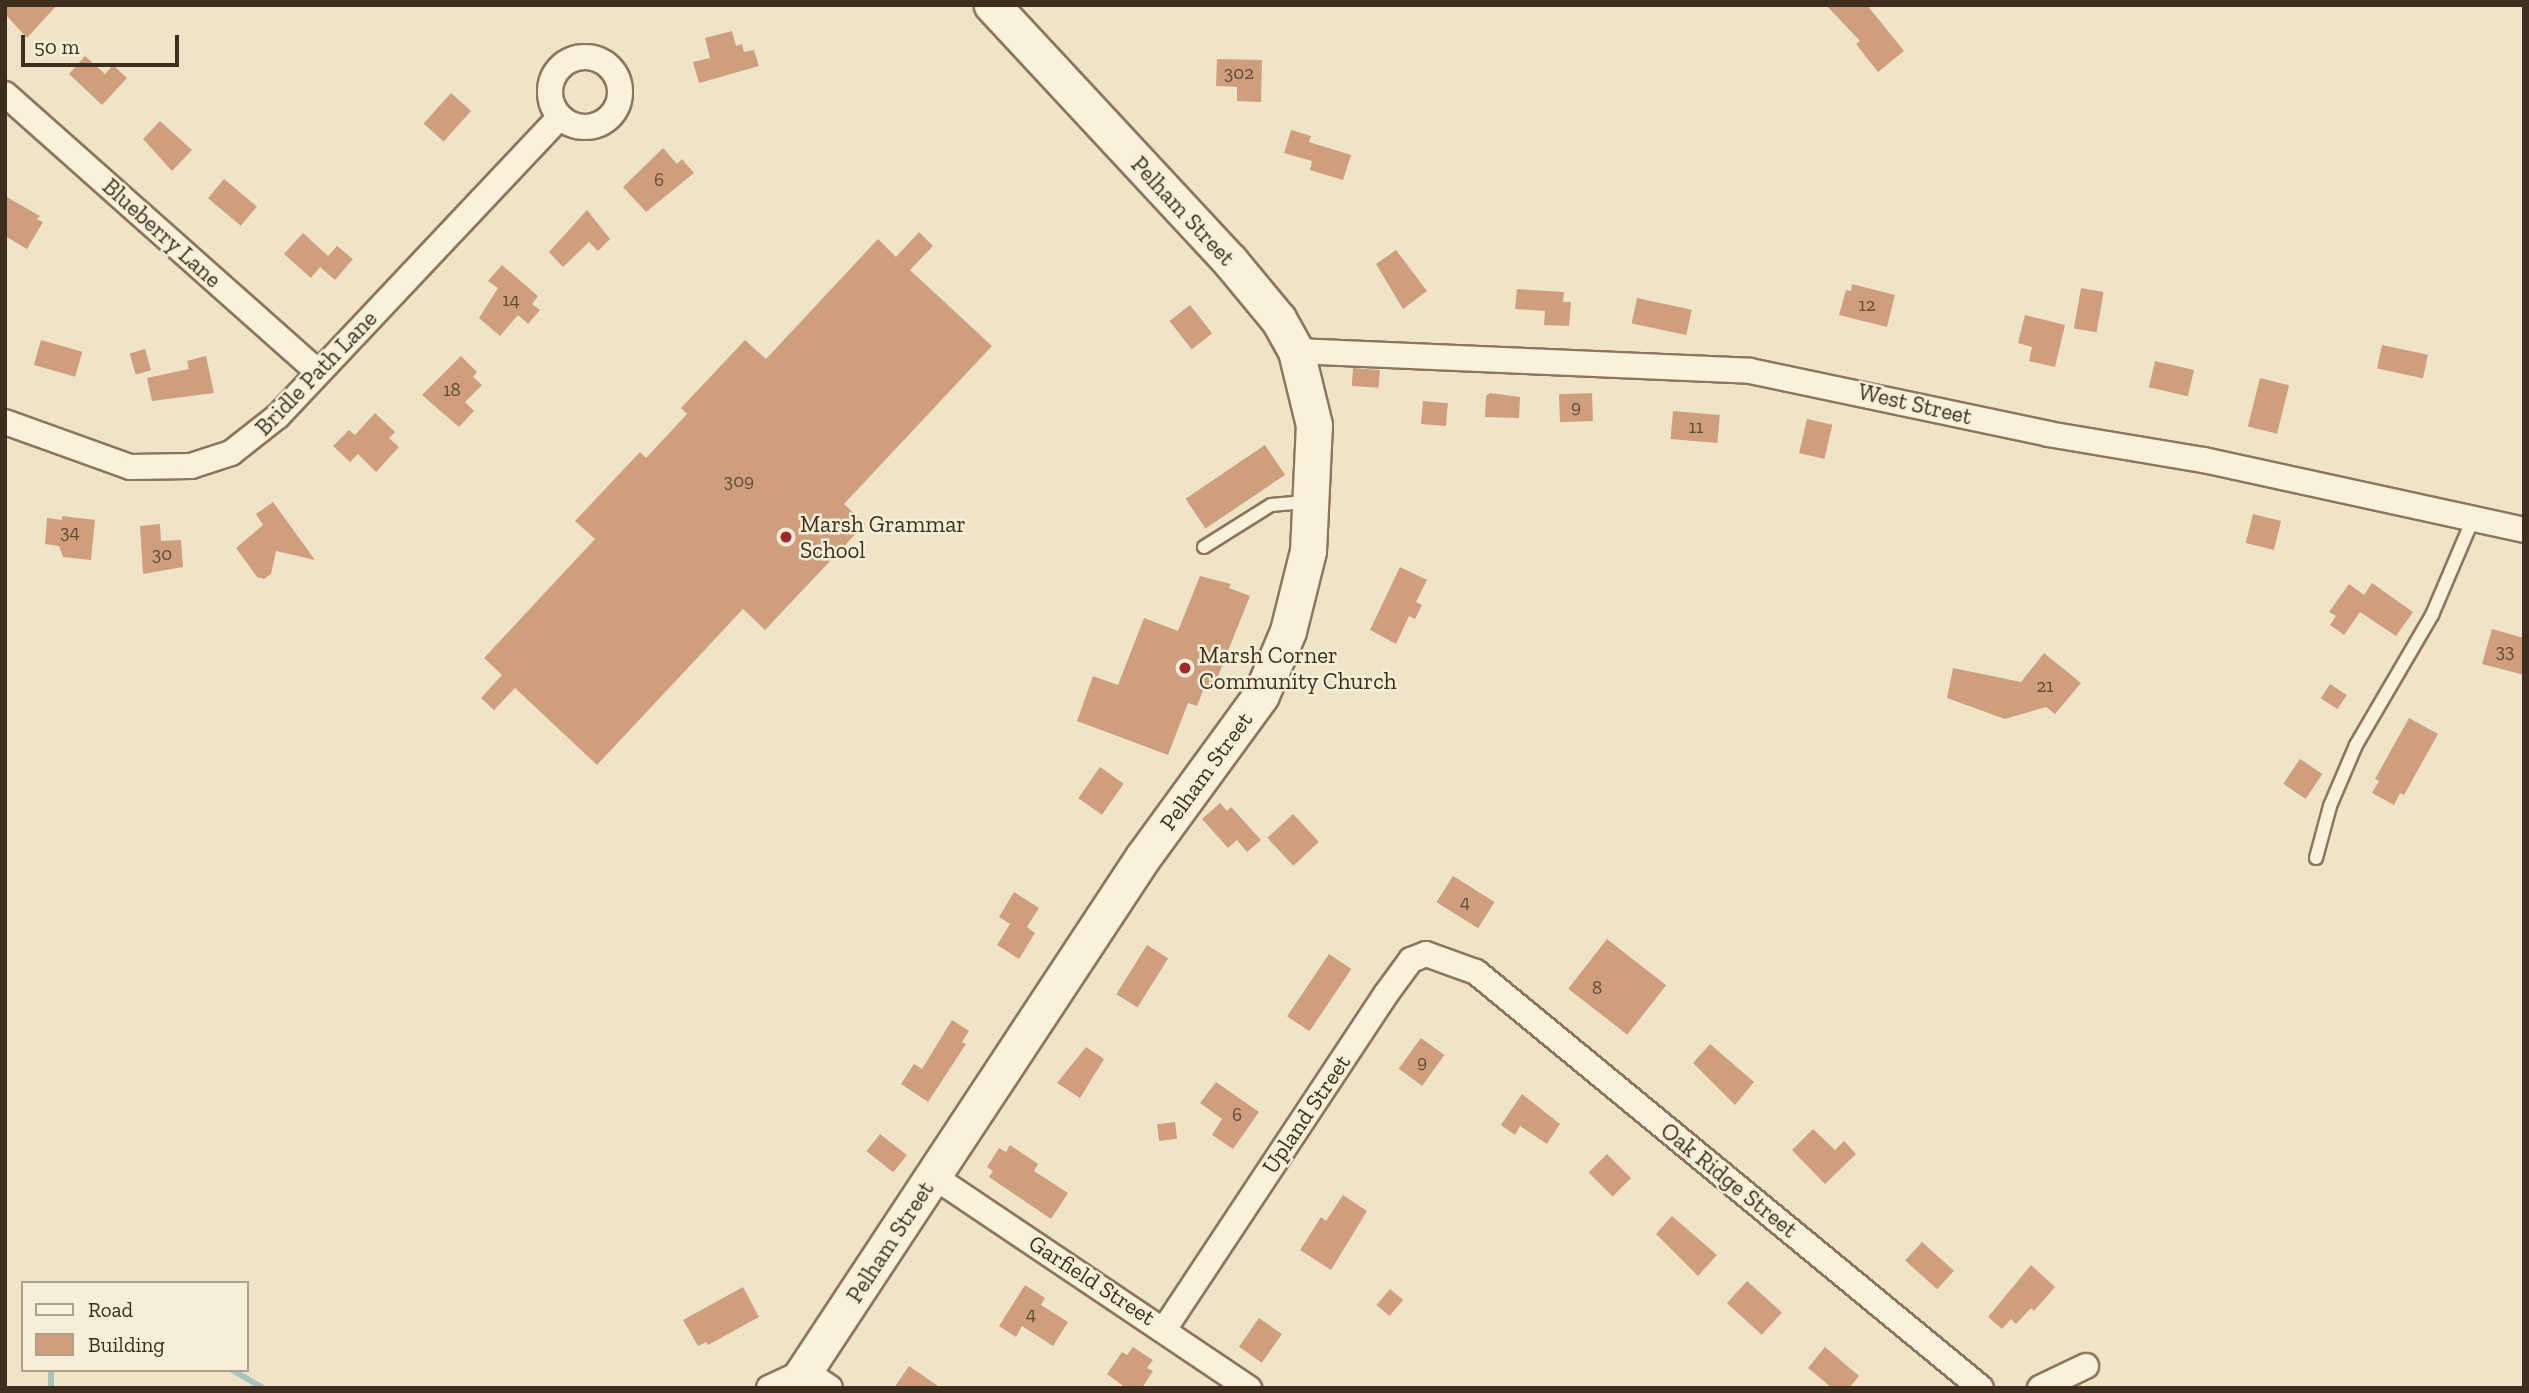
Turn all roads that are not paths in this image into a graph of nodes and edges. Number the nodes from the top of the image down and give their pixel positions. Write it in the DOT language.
graph roads {
  1 [pos="992,5"];
  2 [pos="5,94"];
  3 [pos="560,117"];
  4 [pos="1296,351"];
  5 [pos="318,372"];
  6 [pos="5,422"];
  7 [pos="1312,502"];
  8 [pos="2472,521"];
  9 [pos="2524,530"];
  10 [pos="1204,547"];
  11 [pos="2316,858"];
  12 [pos="1476,972"];
  13 [pos="933,1176"];
  14 [pos="1165,1328"];
  15 [pos="2086,1366"];
  16 [pos="809,1382"];
  17 [pos="769,1388"];
  18 [pos="1249,1388"];
  19 [pos="1981,1388"];
  20 [pos="2040,1388"];
  1 -- 4 [label="street, Pelham Street"];
  2 -- 5 [label="street, Blueberry Lane"];
  3 -- 5 [label="street, Bridle Path Lane"];
  4 -- 7 [label="street, Pelham Street"];
  4 -- 8 [label="street, West Street"];
  5 -- 6 [label="street, Bridle Path Lane"];
  7 -- 10 [label="lane"];
  7 -- 13 [label="street, Pelham Street"];
  8 -- 9 [label="street, West Street"];
  8 -- 11 [label="lane"];
  12 -- 14 [label="street, Upland Street"];
  12 -- 19 [label="street, Oak Ridge Street"];
  13 -- 14 [label="street, Garfield Street"];
  13 -- 16 [label="street, Pelham Street"];
  14 -- 18 [label="street, Garfield Street"];
  15 -- 20 [label="street"];
  16 -- 17 [label="street"];
}
